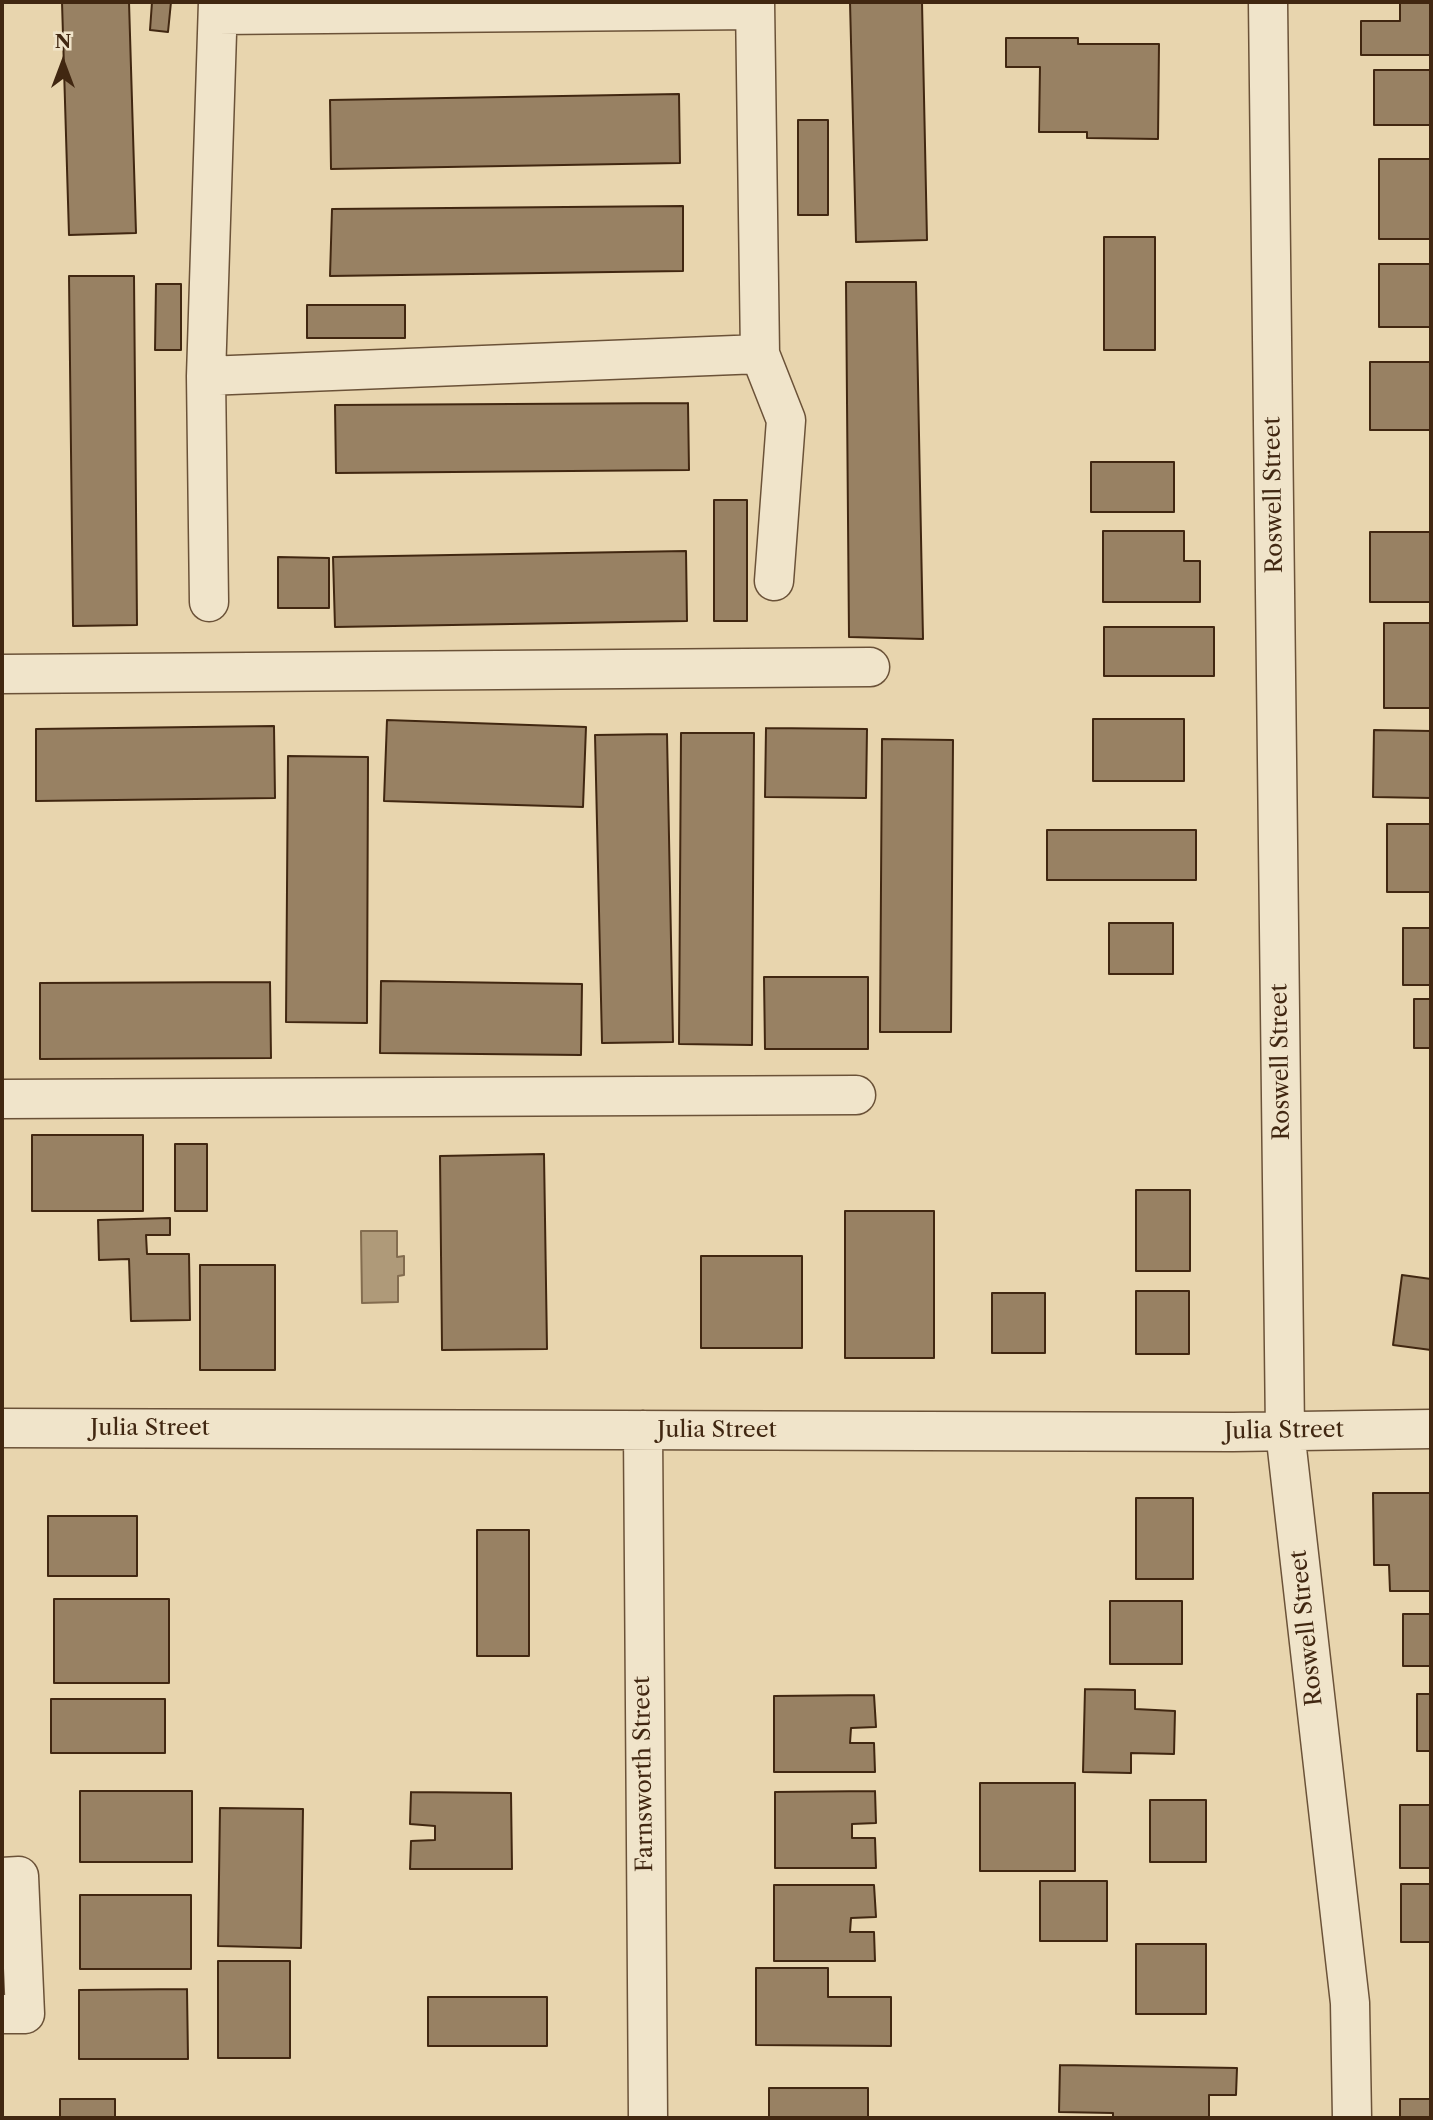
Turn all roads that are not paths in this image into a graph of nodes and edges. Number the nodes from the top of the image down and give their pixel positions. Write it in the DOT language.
graph roads {
  1 [pos="1268,2"];
  2 [pos="755,6"];
  3 [pos="218,8"];
  4 [pos="760,354"];
  5 [pos="206,376"];
  6 [pos="774,581"];
  7 [pos="209,602"];
  8 [pos="870,667"];
  9 [pos="2,674"];
  10 [pos="856,1095"];
  11 [pos="2,1099"];
  12 [pos="2,1428"];
  13 [pos="1431,1429"];
  14 [pos="643,1430"];
  15 [pos="1285,1431"];
  16 [pos="2,1877"];
  17 [pos="2,2014"];
  18 [pos="648,2118"];
  19 [pos="1352,2118"];
  1 -- 15 [label="street, Roswell Street"];
  2 -- 3 [label="street"];
  2 -- 4 [label="street"];
  3 -- 5 [label="street"];
  4 -- 5 [label="street"];
  4 -- 6 [label="street"];
  5 -- 7 [label="street"];
  8 -- 9 [label="street"];
  10 -- 11 [label="street"];
  12 -- 14 [label="street, Julia Street"];
  13 -- 15 [label="street, Julia Street"];
  14 -- 15 [label="street, Julia Street"];
  14 -- 18 [label="street, Farnsworth Street"];
  15 -- 19 [label="street, Roswell Street"];
  16 -- 17 [label="street"];
}
